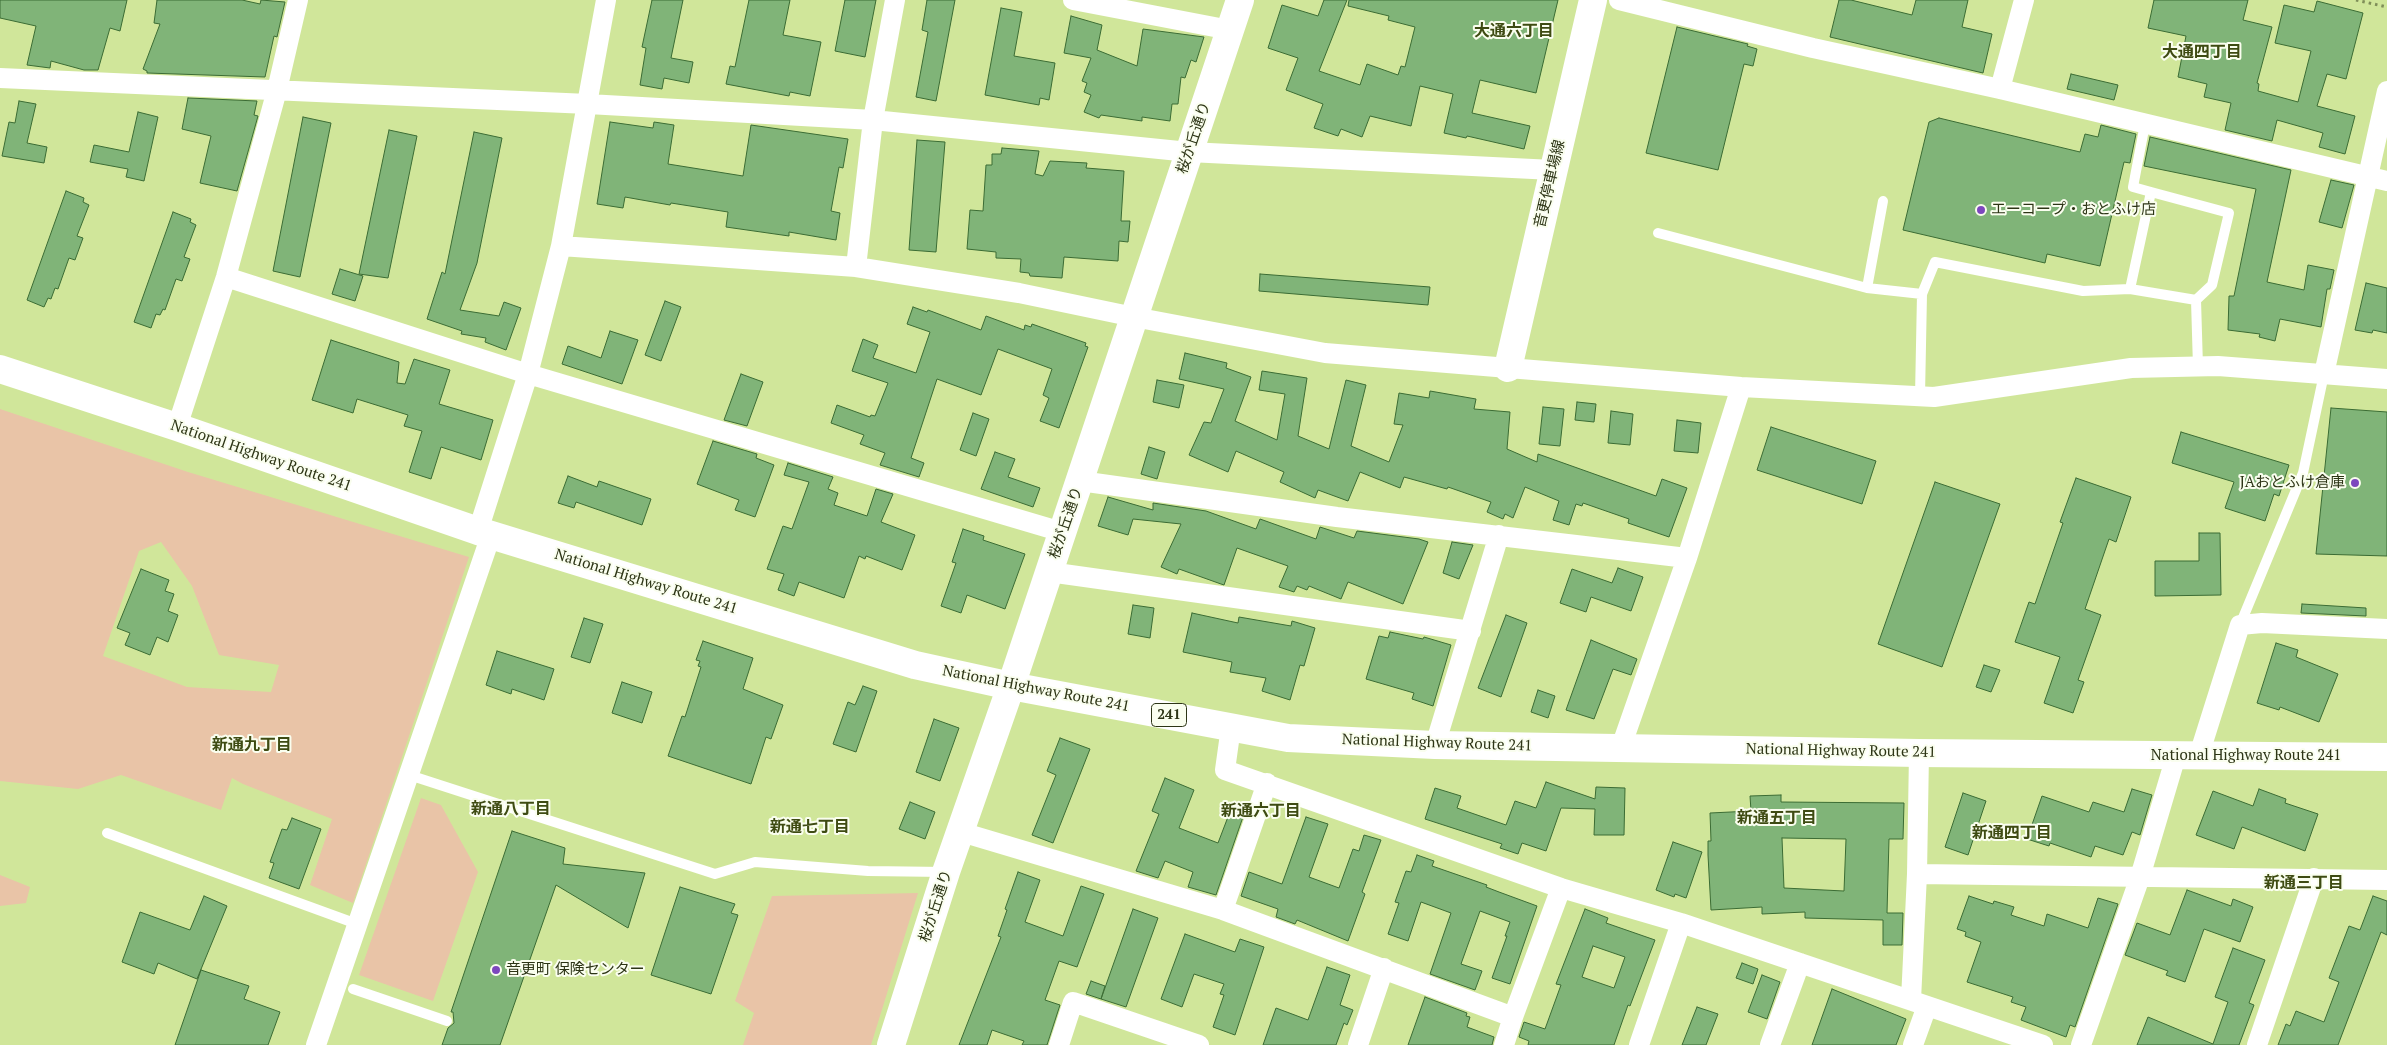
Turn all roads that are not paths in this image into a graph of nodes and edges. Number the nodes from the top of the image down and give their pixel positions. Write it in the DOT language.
graph roads {
  1 [pos="298,0"];
  2 [pos="606,0"];
  3 [pos="895,0"];
  4 [pos="1072,0"];
  5 [pos="1240,0"];
  6 [pos="1593,0"];
  7 [pos="1618,0"];
  8 [pos="2024,0"];
  9 [pos="1230,30"];
  10 [pos="0,78"];
  11 [pos="2000,89"];
  12 [pos="276,90"];
  13 [pos="2387,91"];
  14 [pos="588,104"];
  15 [pos="873,120"];
  16 [pos="2145,124"];
  17 [pos="1189,152"];
  18 [pos="1553,170"];
  19 [pos="2378,179"];
  20 [pos="2151,192"];
  21 [pos="1883,201"];
  22 [pos="1658,233"];
  23 [pos="561,246"];
  24 [pos="856,267"];
  25 [pos="226,277"];
  26 [pos="1867,288"];
  27 [pos="2130,289"];
  28 [pos="1922,294"];
  29 [pos="2196,300"];
  30 [pos="1134,317"];
  31 [pos="2198,366"];
  32 [pos="1508,368"];
  33 [pos="0,369"];
  34 [pos="528,374"];
  35 [pos="2324,374"];
  36 [pos="2387,379"];
  37 [pos="1741,387"];
  38 [pos="1920,396"];
  39 [pos="177,427"];
  40 [pos="1080,481"];
  41 [pos="1062,532"];
  42 [pos="485,533"];
  43 [pos="1499,535"];
  44 [pos="1686,558"];
  45 [pos="1049,572"];
  46 [pos="2240,625"];
  47 [pos="2387,629"];
  48 [pos="1471,631"];
  49 [pos="1011,686"];
  50 [pos="1231,727"];
  51 [pos="1435,745"];
  52 [pos="1621,747"];
  53 [pos="1919,753"];
  54 [pos="2187,755"];
  55 [pos="2387,757"];
  56 [pos="409,775"];
  57 [pos="1266,784"];
  58 [pos="960,832"];
  59 [pos="107,833"];
  60 [pos="946,872"];
  61 [pos="1917,874"];
  62 [pos="2140,877"];
  63 [pos="2314,878"];
  64 [pos="2387,880"];
  65 [pos="1561,888"];
  66 [pos="1223,910"];
  67 [pos="1681,923"];
  68 [pos="357,924"];
  69 [pos="1800,963"];
  70 [pos="1384,968"];
  71 [pos="353,989"];
  72 [pos="1919,1003"];
  73 [pos="1513,1017"];
  74 [pos="447,1021"];
  75 [pos="316,1045"];
  76 [pos="891,1045"];
  77 [pos="1059,1045"];
  78 [pos="1199,1045"];
  79 [pos="1358,1045"];
  80 [pos="1504,1045"];
  81 [pos="1639,1045"];
  82 [pos="1770,1045"];
  83 [pos="1913,1045"];
  84 [pos="2043,1045"];
  85 [pos="2081,1045"];
  86 [pos="2257,1045"];
  1 -- 12 [label="street"];
  2 -- 14 [label="street"];
  3 -- 15 [label="street"];
  4 -- 9 [label="street"];
  5 -- 9 [label="main road, 桜が丘通り"];
  6 -- 18 [label="main road, 音更停車場線"];
  7 -- 11 [label="street"];
  8 -- 11 [label="street"];
  9 -- 17 [label="main road, 桜が丘通り"];
  10 -- 12 [label="street"];
  11 -- 16 [label="street"];
  12 -- 14 [label="street"];
  12 -- 25 [label="street"];
  13 -- 19 [label="street"];
  14 -- 15 [label="street"];
  14 -- 23 [label="street"];
  15 -- 17 [label="street"];
  15 -- 24 [label="street"];
  16 -- 19 [label="street"];
  16 -- 20 [label="lane"];
  17 -- 18 [label="street"];
  17 -- 30 [label="main road, 桜が丘通り"];
  18 -- 32 [label="main road, 音更停車場線"];
  19 -- 35 [label="street"];
  20 -- 27 [label="lane"];
  20 -- 29 [label="lane"];
  21 -- 26 [label="lane"];
  22 -- 26 [label="lane"];
  23 -- 24 [label="street"];
  23 -- 34 [label="street"];
  24 -- 30 [label="street"];
  25 -- 34 [label="street"];
  25 -- 39 [label="street"];
  26 -- 28 [label="lane"];
  27 -- 28 [label="lane"];
  27 -- 29 [label="lane"];
  28 -- 38 [label="lane"];
  29 -- 31 [label="lane"];
  30 -- 32 [label="street"];
  30 -- 40 [label="main road, 桜が丘通り"];
  31 -- 35 [label="street"];
  31 -- 38 [label="street"];
  32 -- 37 [label="street"];
  33 -- 39 [label="main road, National Highway Route 241 / 241"];
  34 -- 41 [label="street"];
  34 -- 42 [label="street"];
  35 -- 36 [label="street"];
  35 -- 46 [label="lane"];
  37 -- 38 [label="street"];
  37 -- 44 [label="street"];
  39 -- 42 [label="main road, National Highway Route 241 / 241"];
  40 -- 41 [label="main road, 桜が丘通り"];
  40 -- 43 [label="street"];
  41 -- 45 [label="main road, 桜が丘通り"];
  42 -- 49 [label="main road, National Highway Route 241 / 241"];
  42 -- 56 [label="street"];
  43 -- 44 [label="street"];
  43 -- 48 [label="street"];
  44 -- 52 [label="street"];
  45 -- 48 [label="street"];
  45 -- 49 [label="main road, 桜が丘通り"];
  46 -- 47 [label="street"];
  46 -- 54 [label="street"];
  48 -- 51 [label="street"];
  49 -- 50 [label="main road, National Highway Route 241 / 241"];
  49 -- 58 [label="main road, 桜が丘通り"];
  50 -- 51 [label="main road, National Highway Route 241 / 241"];
  50 -- 57 [label="street"];
  51 -- 52 [label="main road, National Highway Route 241 / 241"];
  52 -- 53 [label="main road, National Highway Route 241 / 241"];
  53 -- 54 [label="main road, National Highway Route 241 / 241"];
  53 -- 61 [label="street"];
  54 -- 55 [label="main road, National Highway Route 241 / 241"];
  54 -- 62 [label="street"];
  56 -- 60 [label="lane"];
  56 -- 68 [label="street"];
  57 -- 65 [label="street"];
  57 -- 66 [label="street"];
  58 -- 60 [label="main road, 桜が丘通り"];
  58 -- 66 [label="street"];
  59 -- 68 [label="lane"];
  60 -- 76 [label="main road, 桜が丘通り"];
  61 -- 62 [label="street"];
  61 -- 72 [label="street"];
  62 -- 63 [label="street"];
  62 -- 85 [label="street"];
  63 -- 64 [label="street"];
  63 -- 86 [label="street"];
  65 -- 67 [label="street"];
  65 -- 73 [label="street"];
  66 -- 70 [label="street"];
  67 -- 69 [label="street"];
  67 -- 81 [label="street"];
  68 -- 75 [label="street"];
  69 -- 72 [label="street"];
  69 -- 82 [label="street"];
  70 -- 73 [label="street"];
  70 -- 79 [label="street"];
  71 -- 74 [label="lane"];
  72 -- 83 [label="street"];
  72 -- 84 [label="street"];
  73 -- 80 [label="street"];
  77 -- 78 [label="street"];
}
